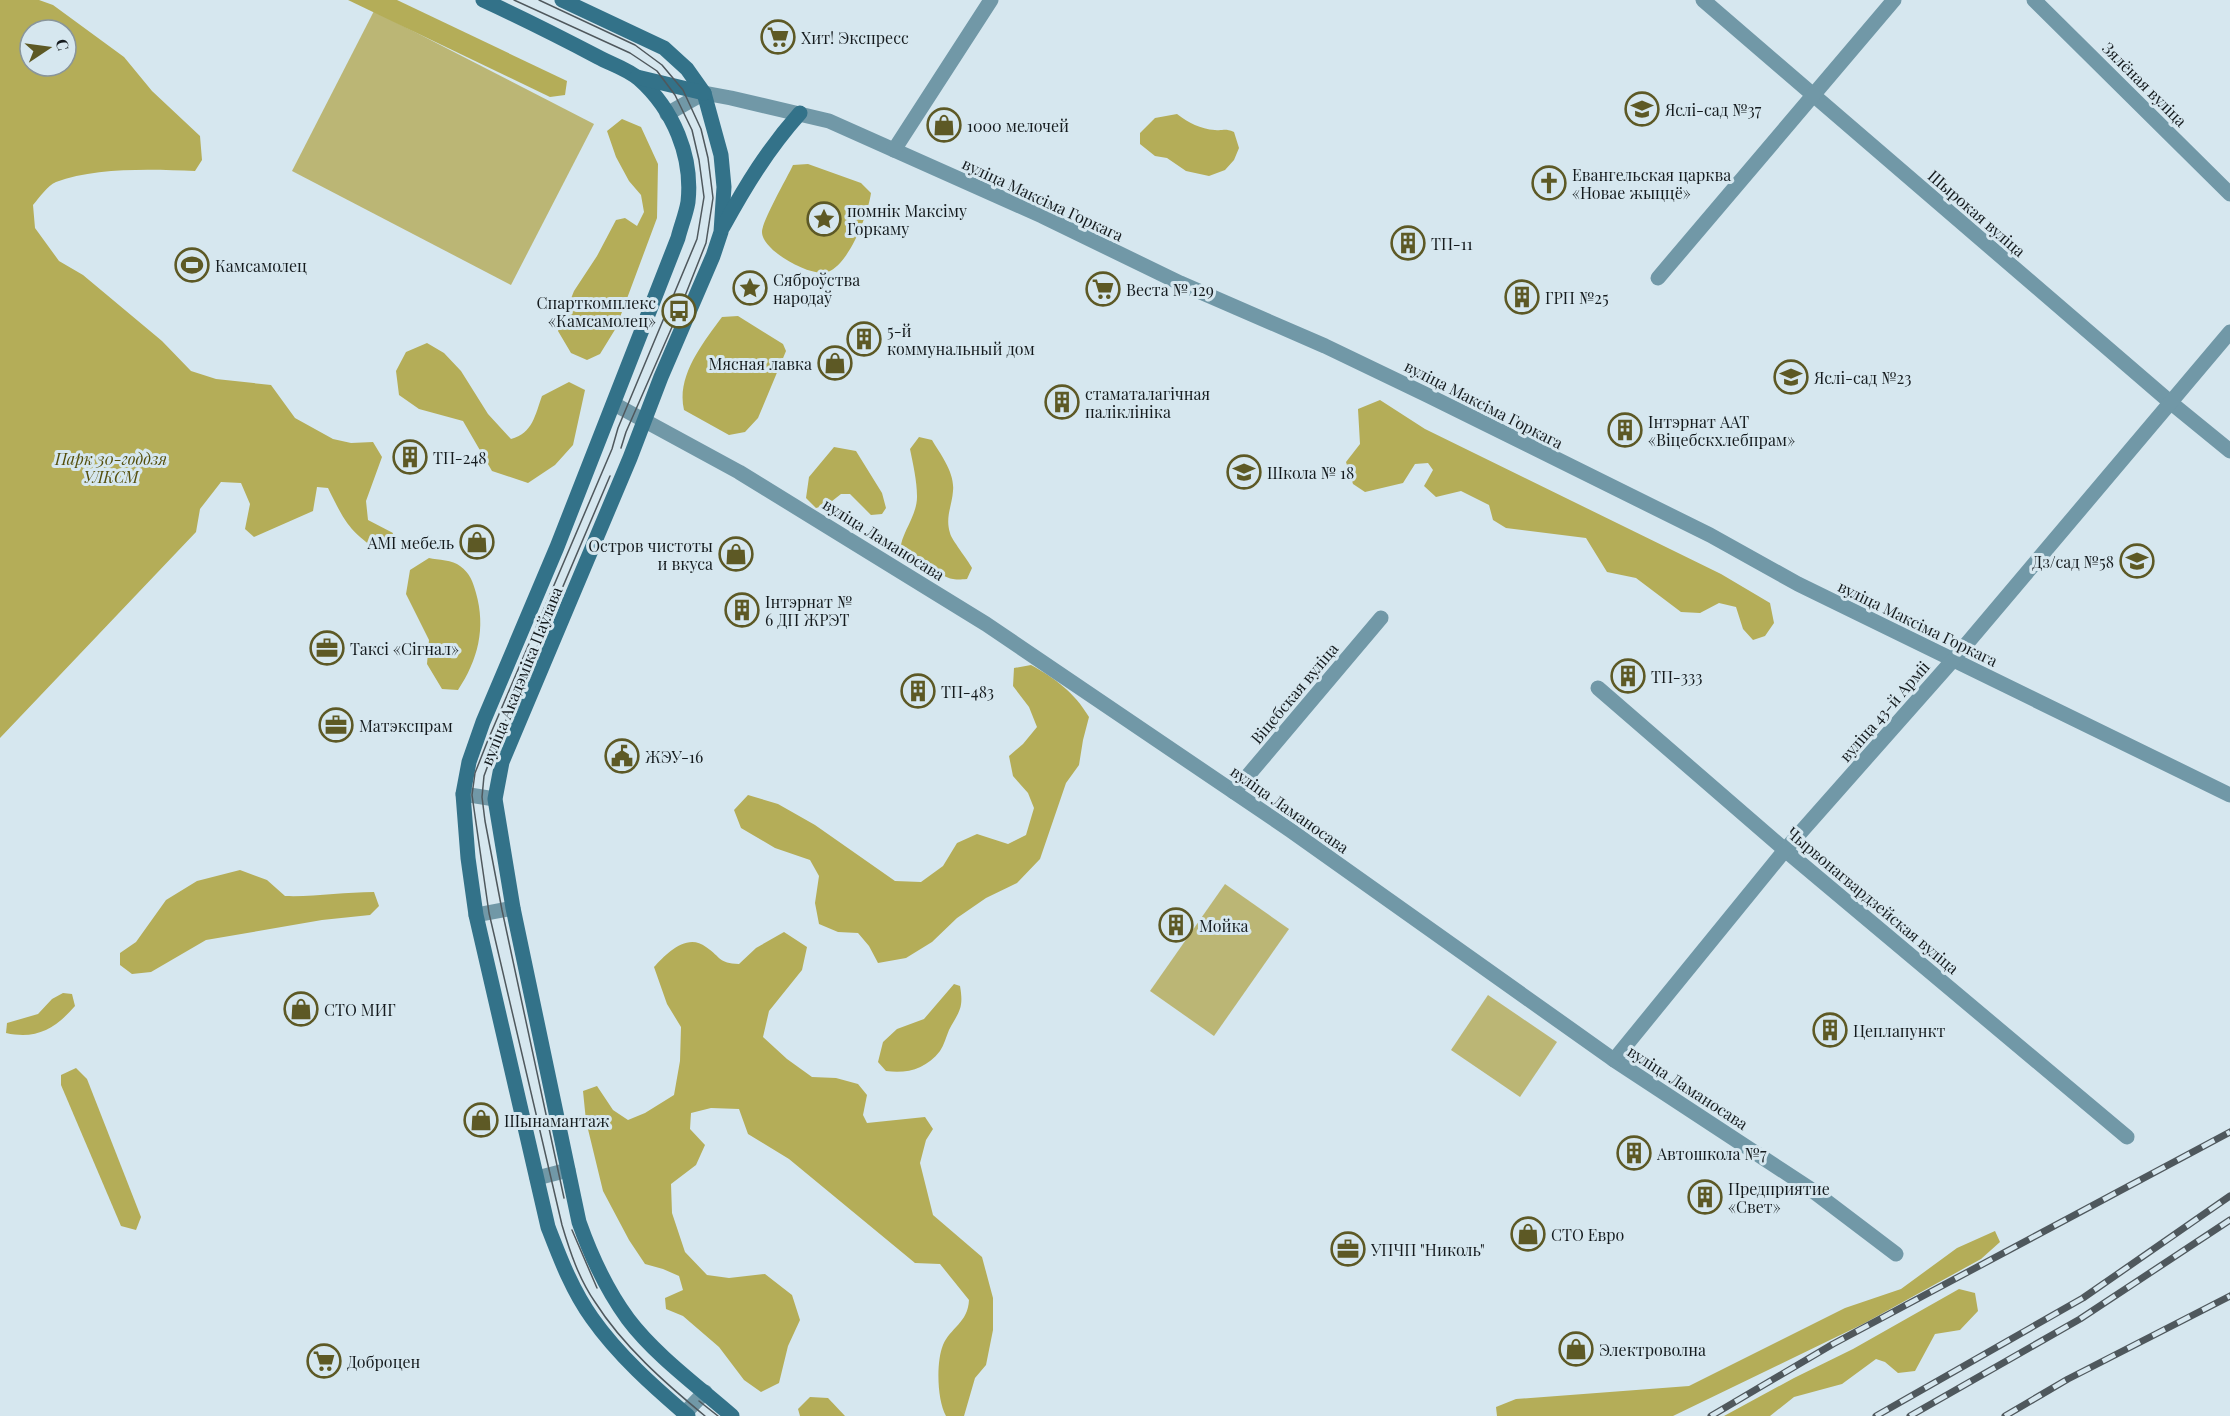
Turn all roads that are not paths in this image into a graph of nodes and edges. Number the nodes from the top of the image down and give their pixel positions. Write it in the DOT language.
graph roads {
  1 [pos="483,0"];
  2 [pos="562,0"];
  3 [pos="991,0"];
  4 [pos="1703,0"];
  5 [pos="1894,0"];
  6 [pos="2034,0"];
  7 [pos="637,77"];
  8 [pos="704,93"];
  9 [pos="1813,96"];
  10 [pos="800,113"];
  11 [pos="668,114"];
  12 [pos="894,150"];
  13 [pos="2230,194"];
  14 [pos="721,232"];
  15 [pos="1658,278"];
  16 [pos="2230,332"];
  17 [pos="2170,402"];
  18 [pos="614,404"];
  19 [pos="645,420"];
  20 [pos="2230,451"];
  21 [pos="1381,618"];
  22 [pos="1953,660"];
  23 [pos="1598,688"];
  24 [pos="1234,792"];
  25 [pos="463,794"];
  26 [pos="2230,795"];
  27 [pos="495,799"];
  28 [pos="1785,850"];
  29 [pos="513,908"];
  30 [pos="476,915"];
  31 [pos="1614,1060"];
  32 [pos="2127,1137"];
  33 [pos="568,1170"];
  34 [pos="537,1178"];
  35 [pos="1896,1254"];
  36 [pos="705,1392"];
  37 [pos="687,1415"];
  38 [pos="732,1416"];
  1 -- 7 [label="main road, вуліца Максіма Горкага"];
  2 -- 8 [label="main road"];
  3 -- 12 [label="street"];
  4 -- 9 [label="street, Шырокая вуліца"];
  5 -- 9 [label="street"];
  6 -- 13 [label="street, Зялёная вуліца"];
  7 -- 8 [label="main road, вуліца Максіма Горкага"];
  7 -- 11 [label="main road, вуліца Максіма Горкага"];
  8 -- 10 [label="street, вуліца Максіма Горкага"];
  8 -- 11 [label="street"];
  8 -- 14 [label="main road, вуліца Акадэміка Паўлава"];
  9 -- 15 [label="street"];
  9 -- 17 [label="street, Шырокая вуліца"];
  10 -- 12 [label="street, вуліца Максіма Горкага"];
  10 -- 14 [label="main road"];
  11 -- 18 [label="main road, вуліца Акадэміка Паўлава"];
  12 -- 22 [label="street, вуліца Максіма Горкага"];
  14 -- 19 [label="main road, вуліца Акадэміка Паўлава"];
  16 -- 17 [label="street, вуліца 43-й Арміі"];
  17 -- 20 [label="street, Шырокая вуліца"];
  17 -- 22 [label="street, вуліца 43-й Арміі"];
  18 -- 19 [label="street, вуліца Ламаносава"];
  18 -- 25 [label="main road, вуліца Акадэміка Паўлава"];
  19 -- 24 [label="street, вуліца Ламаносава"];
  19 -- 27 [label="main road, вуліца Акадэміка Паўлава"];
  21 -- 24 [label="street, Віцебская вуліца"];
  22 -- 26 [label="street, вуліца Максіма Горкага"];
  22 -- 28 [label="street, вуліца 43-й Арміі"];
  23 -- 28 [label="street, Чырвонагвардзейская вуліца"];
  24 -- 31 [label="street, вуліца Ламаносава"];
  25 -- 27 [label="street"];
  25 -- 30 [label="main road, вуліца Акадэміка Паўлава"];
  27 -- 29 [label="main road, вуліца Акадэміка Паўлава"];
  28 -- 31 [label="street, вуліца 43-й Арміі"];
  28 -- 32 [label="street, Чырвонагвардзейская вуліца"];
  29 -- 30 [label="street"];
  29 -- 33 [label="main road, вуліца Акадэміка Паўлава"];
  30 -- 34 [label="main road, вуліца Акадэміка Паўлава"];
  31 -- 35 [label="street, вуліца Ламаносава"];
  33 -- 34 [label="street"];
  33 -- 36 [label="main road, вуліца Акадэміка Паўлава"];
  34 -- 37 [label="main road, вуліца Акадэміка Паўлава"];
  36 -- 37 [label="street"];
  36 -- 38 [label="main road, вуліца Акадэміка Паўлава"];
}
